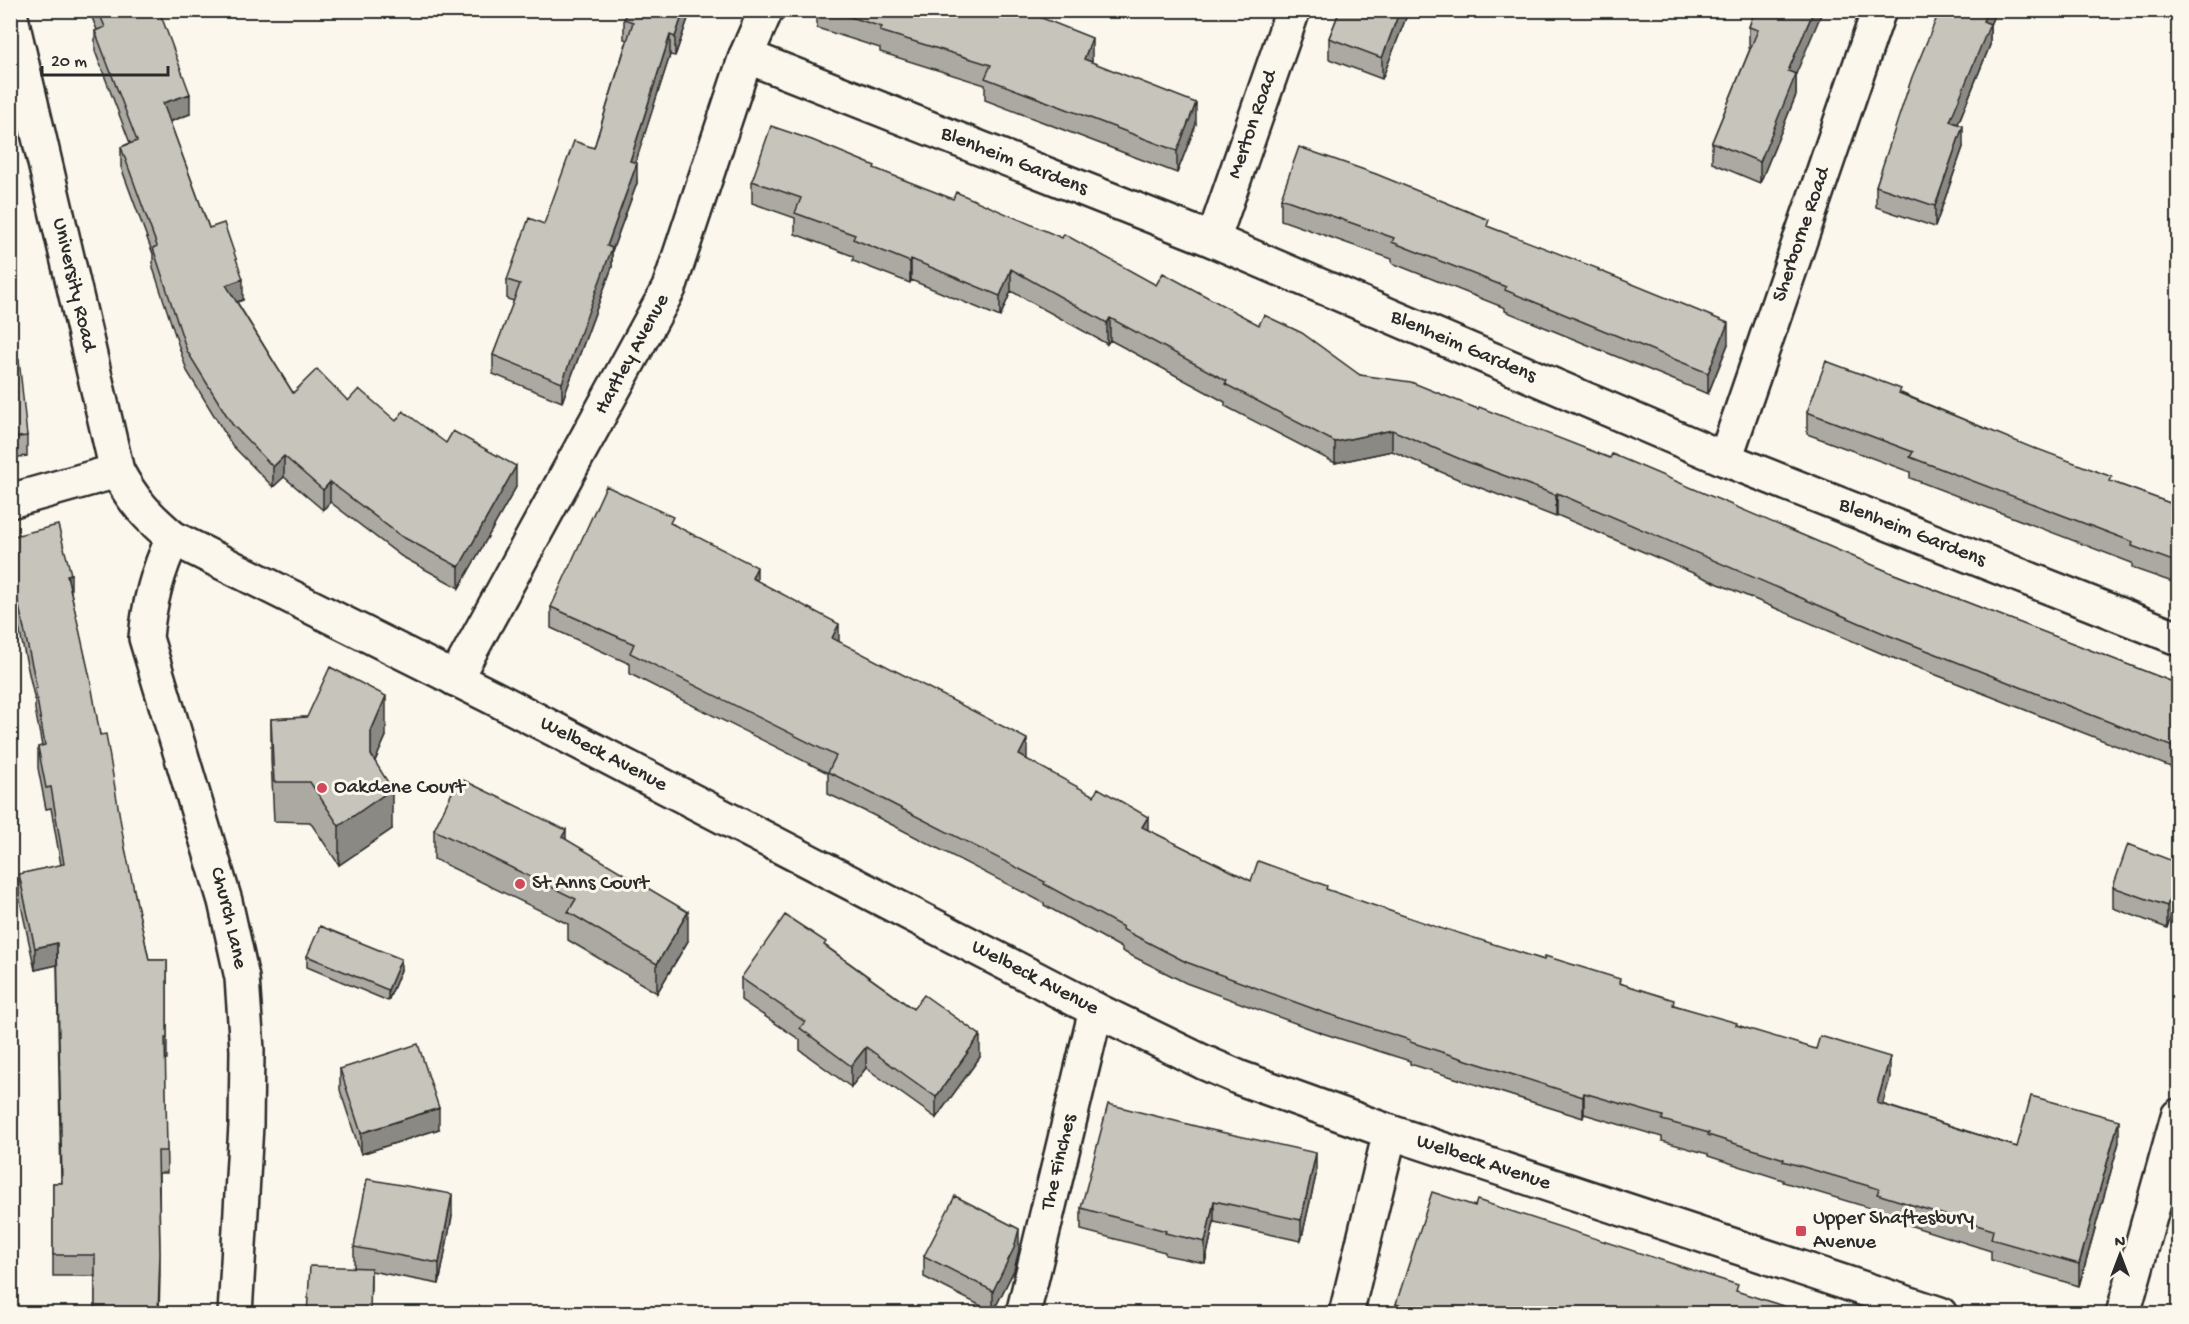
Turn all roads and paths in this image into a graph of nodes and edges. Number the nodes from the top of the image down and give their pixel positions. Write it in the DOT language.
graph roads {
  1 [pos="766,10"];
  2 [pos="1293,10"];
  3 [pos="1880,10"];
  4 [pos="10,13"];
  5 [pos="746,56"];
  6 [pos="1213,240"];
  7 [pos="1725,459"];
  8 [pos="117,471"];
  9 [pos="10,501"];
  10 [pos="173,538"];
  11 [pos="2178,638"];
  12 [pos="455,679"];
  13 [pos="1096,1010"];
  14 [pos="2178,1116"];
  15 [pos="1390,1132"];
  16 [pos="235,1314"];
  17 [pos="1023,1314"];
  18 [pos="1346,1314"];
  19 [pos="1940,1314"];
  20 [pos="2123,1314"];
  1 -- 5 [label="street, Hartley Avenue"];
  2 -- 6 [label="street, Merton Road"];
  3 -- 7 [label="street, Sherborne Road"];
  4 -- 8 [label="street, University Road"];
  5 -- 6 [label="street, Blenheim Gardens"];
  5 -- 12 [label="street, Hartley Avenue"];
  6 -- 7 [label="street, Blenheim Gardens"];
  7 -- 11 [label="street, Blenheim Gardens"];
  8 -- 9 [label="street"];
  8 -- 10 [label="street, University Road"];
  10 -- 12 [label="street, Welbeck Avenue"];
  10 -- 16 [label="street, Church Lane"];
  12 -- 13 [label="street, Welbeck Avenue"];
  13 -- 15 [label="street, Welbeck Avenue"];
  13 -- 17 [label="street, The Finches"];
  14 -- 20 [label="street"];
  15 -- 18 [label="street"];
  15 -- 19 [label="street, Welbeck Avenue"];
}
